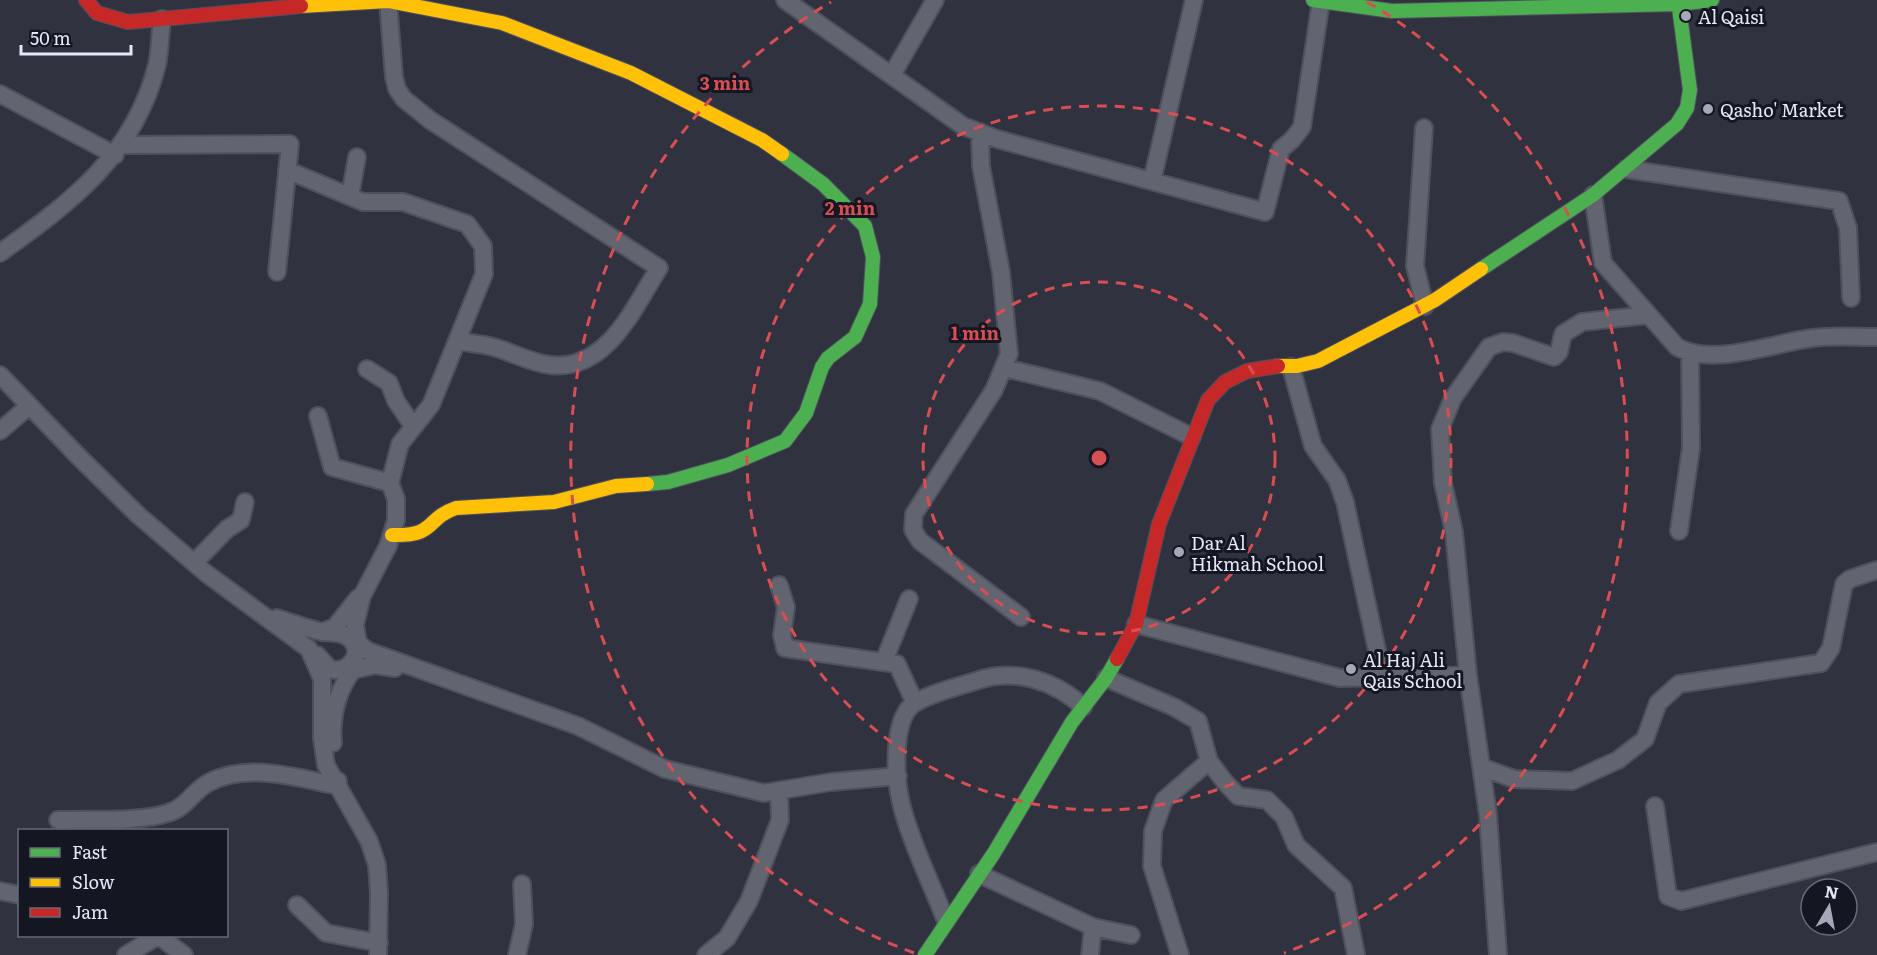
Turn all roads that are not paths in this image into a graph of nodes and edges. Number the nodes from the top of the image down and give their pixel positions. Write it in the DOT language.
graph roads {
  1 [pos="86,0"];
  2 [pos="785,0"];
  3 [pos="935,0"];
  4 [pos="1194,0"];
  5 [pos="1712,0"];
  6 [pos="388,1"];
  7 [pos="1317,1"];
  8 [pos="1678,2"];
  9 [pos="162,20"];
  10 [pos="892,75"];
  11 [pos="0,94"];
  12 [pos="1424,128"];
  13 [pos="980,132"];
  14 [pos="118,150"];
  15 [pos="357,157"];
  16 [pos="1626,169"];
  17 [pos="287,170"];
  18 [pos="1152,181"];
  19 [pos="1593,195"];
  20 [pos="350,196"];
  21 [pos="0,253"];
  22 [pos="277,272"];
  23 [pos="1851,298"];
  24 [pos="1425,306"];
  25 [pos="1648,315"];
  26 [pos="1877,337"];
  27 [pos="457,340"];
  28 [pos="1690,354"];
  29 [pos="1291,367"];
  30 [pos="1005,368"];
  31 [pos="367,369"];
  32 [pos="0,375"];
  33 [pos="29,406"];
  34 [pos="318,416"];
  35 [pos="413,426"];
  36 [pos="0,430"];
  37 [pos="1192,437"];
  38 [pos="390,483"];
  39 [pos="245,502"];
  40 [pos="1679,531"];
  41 [pos="392,535"];
  42 [pos="194,563"];
  43 [pos="1877,570"];
  44 [pos="779,585"];
  45 [pos="366,588"];
  46 [pos="909,599"];
  47 [pos="261,613"];
  48 [pos="1021,616"];
  49 [pos="1136,624"];
  50 [pos="322,632"];
  51 [pos="309,649"];
  52 [pos="884,661"];
  53 [pos="1468,675"];
  54 [pos="447,677"];
  55 [pos="1106,678"];
  56 [pos="1383,678"];
  57 [pos="915,703"];
  58 [pos="1083,707"];
  59 [pos="1209,761"];
  60 [pos="1481,767"];
  61 [pos="898,776"];
  62 [pos="338,786"];
  63 [pos="779,792"];
  64 [pos="1655,806"];
  65 [pos="58,820"];
  66 [pos="1877,852"];
  67 [pos="979,874"];
  68 [pos="522,884"];
  69 [pos="0,891"];
  70 [pos="18,895"];
  71 [pos="297,905"];
  72 [pos="946,921"];
  73 [pos="1093,927"];
  74 [pos="1131,935"];
  75 [pos="156,937"];
  76 [pos="159,937"];
  77 [pos="379,949"];
  78 [pos="126,955"];
  79 [pos="183,955"];
  80 [pos="517,955"];
  81 [pos="706,955"];
  82 [pos="925,955"];
  83 [pos="1090,955"];
  84 [pos="1180,955"];
  85 [pos="1356,955"];
  86 [pos="1497,955"];
  1 -- 9 [label="street"];
  2 -- 10 [label="street"];
  3 -- 10 [label="street"];
  4 -- 18 [label="street"];
  5 -- 8 [label="street"];
  6 -- 9 [label="street"];
  6 -- 27 [label="street"];
  6 -- 41 [label="street"];
  7 -- 8 [label="street"];
  7 -- 18 [label="street"];
  8 -- 16 [label="street"];
  9 -- 14 [label="street"];
  10 -- 13 [label="street"];
  11 -- 14 [label="street"];
  12 -- 24 [label="street"];
  13 -- 18 [label="street"];
  13 -- 30 [label="street"];
  14 -- 17 [label="street"];
  14 -- 21 [label="street"];
  15 -- 20 [label="street"];
  16 -- 19 [label="street"];
  16 -- 23 [label="street"];
  17 -- 20 [label="street"];
  17 -- 22 [label="street"];
  19 -- 24 [label="street"];
  19 -- 25 [label="street"];
  20 -- 27 [label="street"];
  24 -- 29 [label="street"];
  25 -- 28 [label="street"];
  25 -- 53 [label="street"];
  26 -- 28 [label="street"];
  27 -- 35 [label="street"];
  28 -- 40 [label="street"];
  29 -- 37 [label="street"];
  29 -- 56 [label="street"];
  30 -- 37 [label="street"];
  30 -- 48 [label="street"];
  31 -- 35 [label="street"];
  32 -- 33 [label="street"];
  33 -- 36 [label="street"];
  33 -- 42 [label="street"];
  34 -- 38 [label="street"];
  35 -- 38 [label="street"];
  37 -- 49 [label="street"];
  38 -- 41 [label="street"];
  39 -- 42 [label="street"];
  41 -- 45 [label="street"];
  42 -- 47 [label="street"];
  43 -- 60 [label="street"];
  44 -- 52 [label="street"];
  45 -- 50 [label="street"];
  45 -- 54 [label="street"];
  46 -- 52 [label="street"];
  47 -- 50 [label="street"];
  47 -- 51 [label="street"];
  49 -- 55 [label="street"];
  49 -- 56 [label="street"];
  50 -- 51 [label="street"];
  51 -- 62 [label="street"];
  52 -- 57 [label="street"];
  53 -- 56 [label="street"];
  53 -- 60 [label="street"];
  54 -- 62 [label="street"];
  54 -- 63 [label="street"];
  55 -- 58 [label="street"];
  55 -- 59 [label="street"];
  57 -- 58 [label="street"];
  57 -- 61 [label="street"];
  58 -- 67 [label="street"];
  59 -- 84 [label="street"];
  59 -- 85 [label="street"];
  60 -- 86 [label="street"];
  61 -- 63 [label="street"];
  61 -- 72 [label="street"];
  62 -- 65 [label="street"];
  62 -- 77 [label="street"];
  63 -- 81 [label="street"];
  64 -- 66 [label="street"];
  67 -- 72 [label="street"];
  67 -- 73 [label="street"];
  68 -- 80 [label="street"];
  69 -- 70 [label="street"];
  71 -- 77 [label="street"];
  72 -- 82 [label="street"];
  73 -- 74 [label="street"];
  73 -- 83 [label="street"];
  75 -- 78 [label="street"];
  76 -- 79 [label="street"];
}
